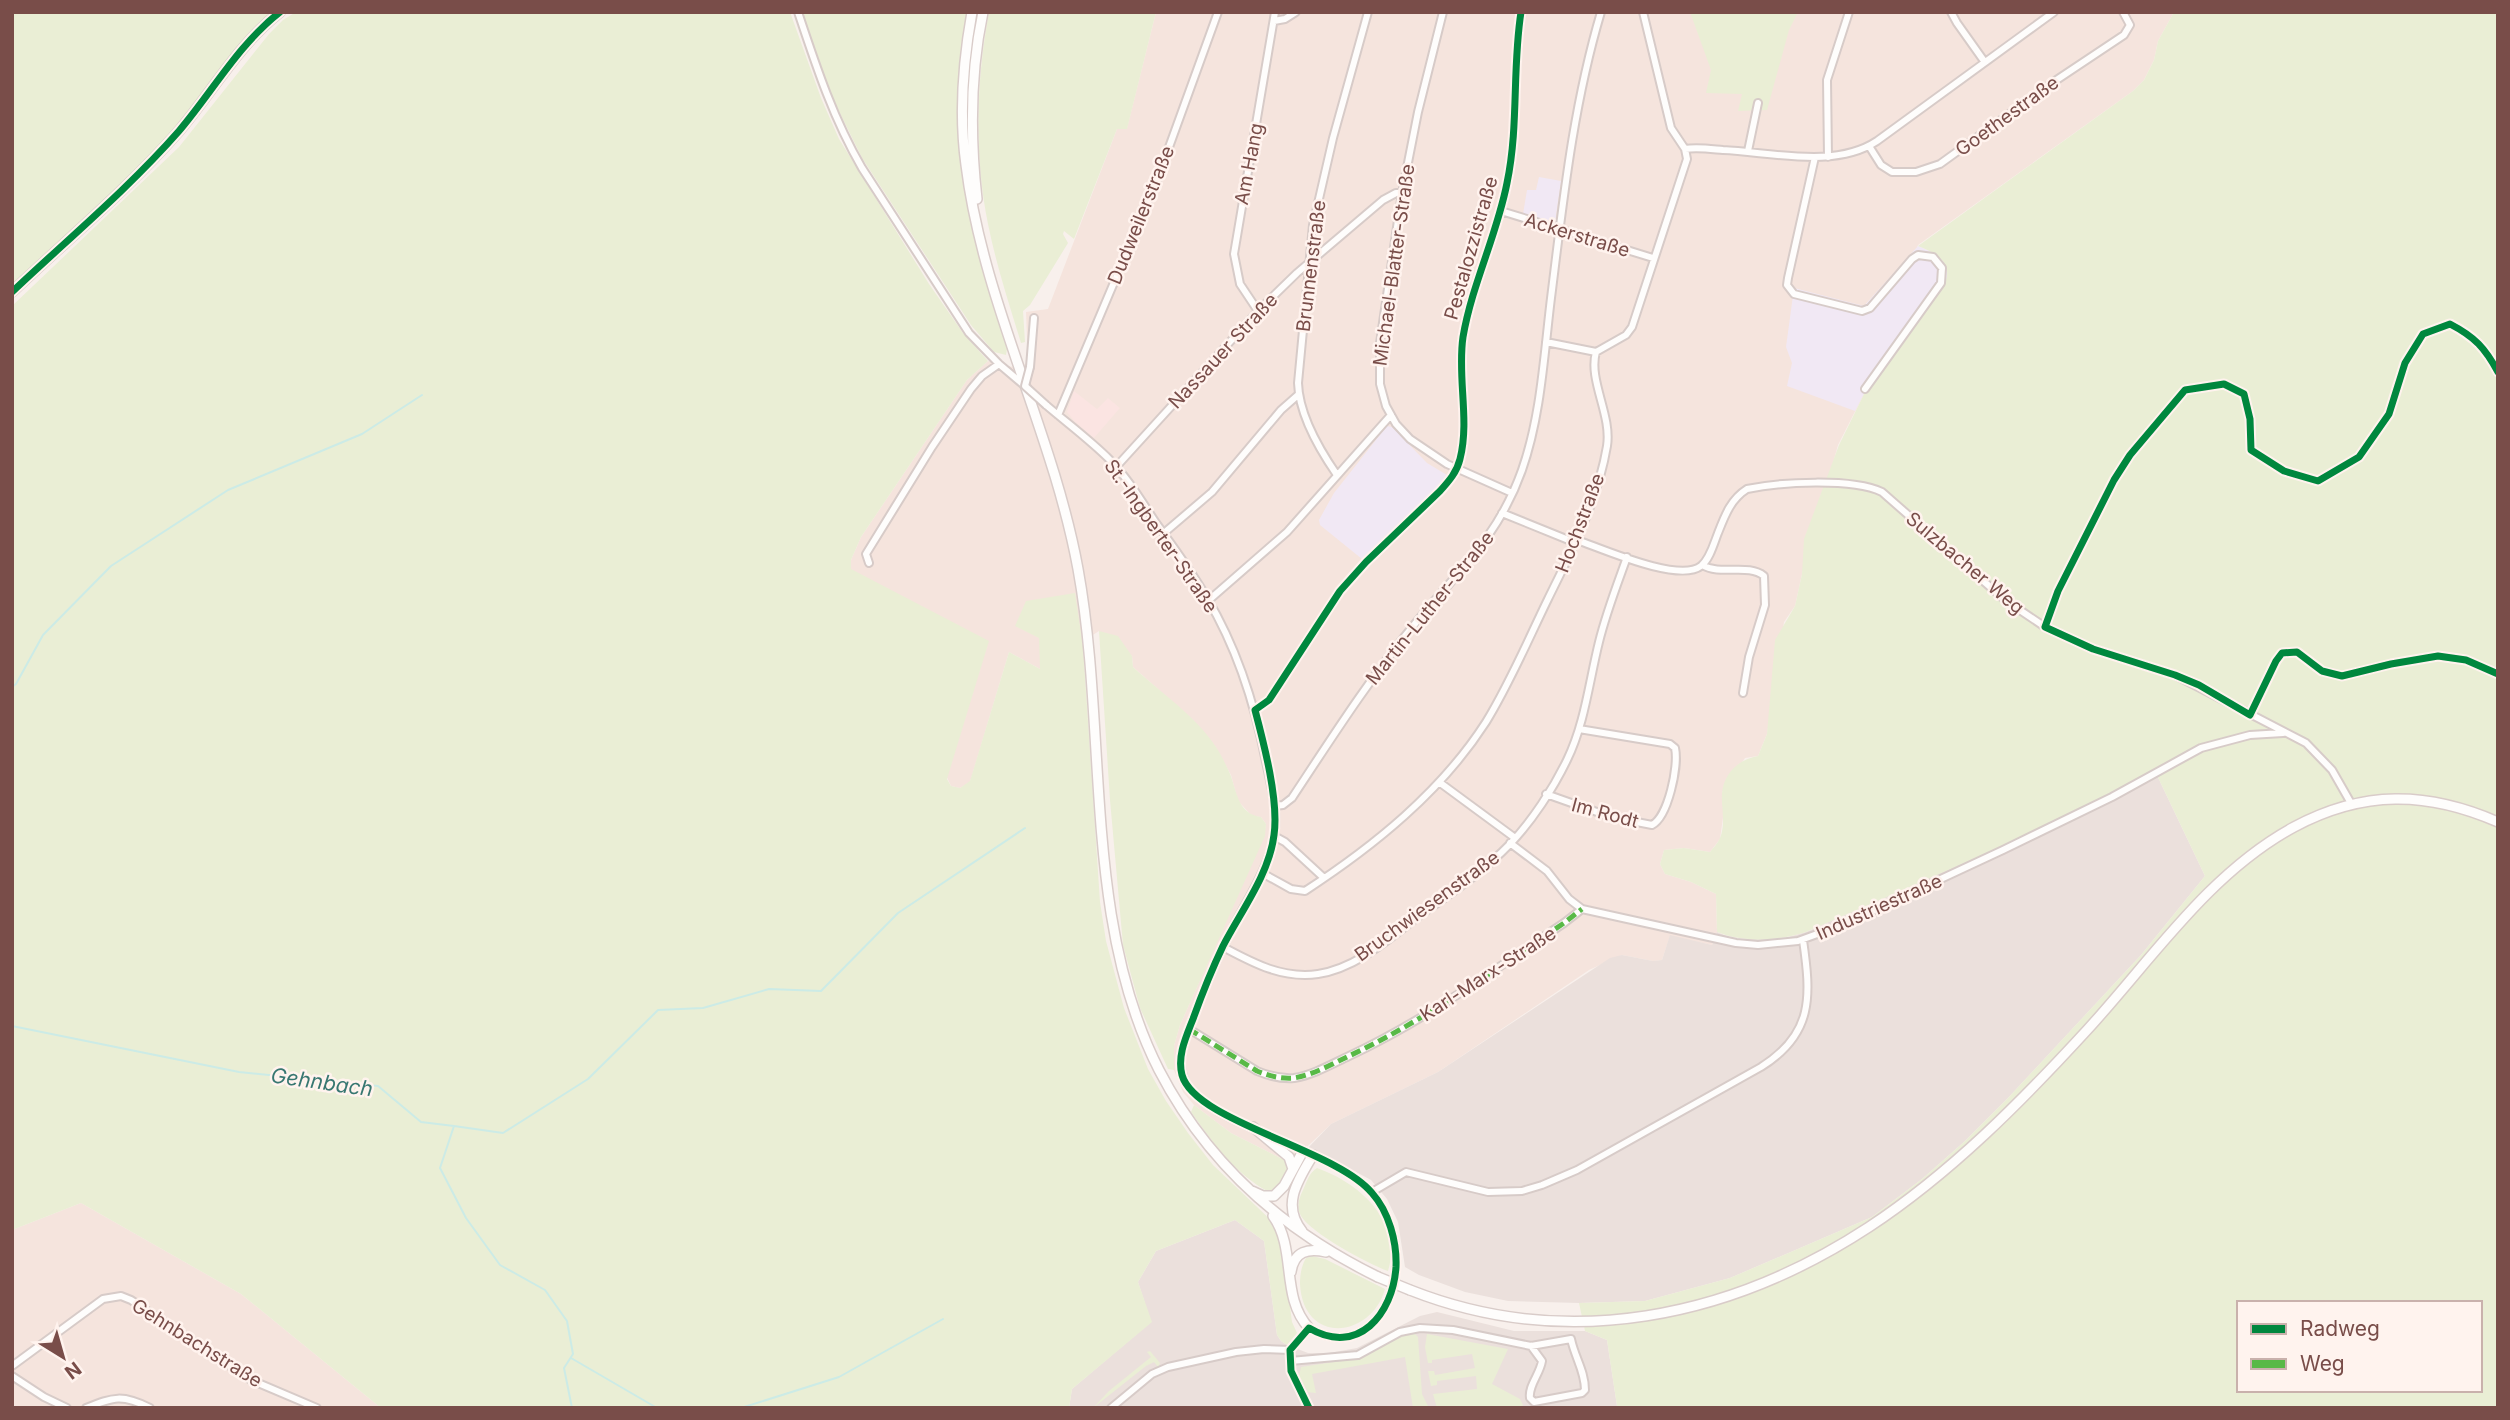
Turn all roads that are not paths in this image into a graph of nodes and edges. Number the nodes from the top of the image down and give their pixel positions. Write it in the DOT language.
graph roads {
  1 [pos="280,12"];
  2 [pos="797,12"];
  3 [pos="972,12"];
  4 [pos="983,12"];
  5 [pos="1218,12"];
  6 [pos="1275,12"];
  7 [pos="1296,12"];
  8 [pos="1368,12"];
  9 [pos="1443,12"];
  10 [pos="1521,12"];
  11 [pos="1601,12"];
  12 [pos="1643,12"];
  13 [pos="1849,12"];
  14 [pos="1951,12"];
  15 [pos="2054,12"];
  16 [pos="2123,12"];
  17 [pos="1274,21"];
  18 [pos="1984,61"];
  19 [pos="1758,103"];
  20 [pos="1869,146"];
  21 [pos="1685,149"];
  22 [pos="1748,151"];
  23 [pos="1828,156"];
  24 [pos="1815,157"];
  25 [pos="1402,193"];
  26 [pos="1501,211"];
  27 [pos="1559,230"];
  28 [pos="982,243"];
  29 [pos="1653,258"];
  30 [pos="1311,261"];
  31 [pos="12,292"];
  32 [pos="1258,311"];
  33 [pos="1034,318"];
  34 [pos="1546,342"];
  35 [pos="1596,352"];
  36 [pos="999,364"];
  37 [pos="1025,386"];
  38 [pos="1865,389"];
  39 [pos="1298,395"];
  40 [pos="1058,415"];
  41 [pos="1391,415"];
  42 [pos="1116,467"];
  43 [pos="1457,469"];
  44 [pos="1337,475"];
  45 [pos="1512,493"];
  46 [pos="1502,513"];
  47 [pos="1164,533"];
  48 [pos="1576,541"];
  49 [pos="1627,556"];
  50 [pos="869,563"];
  51 [pos="1702,565"];
  52 [pos="1209,600"];
  53 [pos="1743,694"];
  54 [pos="1255,710"];
  55 [pos="1579,729"];
  56 [pos="2286,733"];
  57 [pos="1439,782"];
  58 [pos="1546,794"];
  59 [pos="2352,805"];
  60 [pos="1275,806"];
  61 [pos="2498,822"];
  62 [pos="1274,836"];
  63 [pos="1513,841"];
  64 [pos="1262,873"];
  65 [pos="1324,878"];
  66 [pos="1583,909"];
  67 [pos="1803,940"];
  68 [pos="1223,947"];
  69 [pos="1189,1030"];
  70 [pos="1253,1127"];
  71 [pos="1303,1151"];
  72 [pos="1313,1155"];
  73 [pos="1293,1169"];
  74 [pos="1245,1187"];
  75 [pos="1372,1192"];
  76 [pos="1268,1209"];
  77 [pos="1308,1238"];
  78 [pos="1335,1254"];
  79 [pos="1290,1278"];
  80 [pos="1309,1328"];
  81 [pos="1531,1346"];
  82 [pos="1290,1350"];
  83 [pos="1290,1361"];
  84 [pos="12,1366"];
  85 [pos="12,1376"];
  86 [pos="67,1408"];
  87 [pos="86,1408"];
  88 [pos="150,1408"];
  89 [pos="317,1408"];
  90 [pos="1111,1408"];
  91 [pos="1309,1408"];
  1 -- 31 [label="main road"];
  2 -- 36 [label="street, St.-Ingberter-Straße"];
  3 -- 28 [label="main road"];
  4 -- 28 [label="main road"];
  5 -- 40 [label="street, Dudweilerstraße"];
  6 -- 17 [label="street, Am Hang"];
  7 -- 17 [label="street"];
  8 -- 30 [label="street, Brunnenstraße"];
  9 -- 25 [label="street, Michael-Blatter-Straße"];
  10 -- 26 [label="street, Pestalozzistraße"];
  11 -- 27 [label="street, Martin-Luther-Straße"];
  12 -- 21 [label="street"];
  13 -- 23 [label="street"];
  14 -- 18 [label="street"];
  15 -- 18 [label="street"];
  16 -- 20 [label="street, Goethestraße"];
  17 -- 32 [label="street, Am Hang"];
  18 -- 20 [label="street"];
  19 -- 22 [label="street"];
  20 -- 23 [label="street"];
  21 -- 22 [label="street"];
  21 -- 29 [label="street"];
  22 -- 24 [label="street"];
  23 -- 24 [label="street"];
  24 -- 38 [label="street"];
  25 -- 30 [label="street, Nassauer Straße"];
  25 -- 41 [label="street, Michael-Blatter-Straße"];
  26 -- 27 [label="street, Ackerstraße"];
  26 -- 43 [label="street, Pestalozzistraße"];
  27 -- 29 [label="street, Ackerstraße"];
  27 -- 34 [label="street, Martin-Luther-Straße"];
  28 -- 74 [label="main road"];
  29 -- 35 [label="street"];
  30 -- 32 [label="street, Nassauer Straße"];
  30 -- 39 [label="street, Brunnenstraße"];
  32 -- 42 [label="street, Nassauer Straße"];
  33 -- 37 [label="street, bridge"];
  34 -- 35 [label="street"];
  34 -- 45 [label="street, Martin-Luther-Straße"];
  35 -- 48 [label="street, Hochstraße"];
  36 -- 37 [label="street, St.-Ingberter-Straße"];
  36 -- 50 [label="street"];
  37 -- 40 [label="street, St.-Ingberter-Straße, bridge"];
  39 -- 44 [label="street, Brunnenstraße"];
  39 -- 47 [label="street"];
  40 -- 42 [label="street, St.-Ingberter-Straße"];
  41 -- 43 [label="street, Michael-Blatter-Straße"];
  41 -- 44 [label="street"];
  42 -- 47 [label="street, St.-Ingberter-Straße"];
  43 -- 45 [label="street, Michael-Blatter-Straße"];
  43 -- 54 [label="street"];
  44 -- 52 [label="street"];
  45 -- 46 [label="street, Martin-Luther-Straße"];
  46 -- 48 [label="street"];
  46 -- 60 [label="street, Martin-Luther-Straße"];
  47 -- 52 [label="street, St.-Ingberter-Straße"];
  48 -- 49 [label="street"];
  48 -- 57 [label="street, Hochstraße"];
  49 -- 51 [label="street"];
  49 -- 55 [label="street, Bruchwiesenstraße"];
  51 -- 53 [label="street"];
  51 -- 56 [label="street, Sulzbacher Weg"];
  52 -- 54 [label="street, St.-Ingberter-Straße"];
  54 -- 60 [label="street, St.-Ingberter-Straße"];
  55 -- 58 [label="street, Bruchwiesenstraße"];
  55 -- 58 [label="street, Im Rodt"];
  56 -- 59 [label="street, Sulzbacher Weg"];
  56 -- 67 [label="street, Industriestraße"];
  57 -- 63 [label="street, Bruchwiesenstraße"];
  57 -- 65 [label="street, Hochstraße"];
  58 -- 63 [label="street, Bruchwiesenstraße"];
  59 -- 61 [label="main road"];
  59 -- 78 [label="main road, bridge"];
  60 -- 62 [label="street, St.-Ingberter-Straße"];
  62 -- 64 [label="street, St.-Ingberter-Straße"];
  62 -- 65 [label="street"];
  63 -- 66 [label="street, Bruchwiesenstraße"];
  63 -- 68 [label="street, Bruchwiesenstraße"];
  64 -- 65 [label="street, Hochstraße"];
  64 -- 68 [label="street, St.-Ingberter-Straße"];
  66 -- 67 [label="street"];
  66 -- 69 [label="street, Karl-Marx-Straße"];
  67 -- 75 [label="street, Industriestraße"];
  68 -- 69 [label="street, St.-Ingberter-Straße"];
  69 -- 70 [label="street, St.-Ingberter-Straße"];
  70 -- 71 [label="street, St.-Ingberter-Straße"];
  70 -- 73 [label="main road"];
  71 -- 72 [label="street, St.-Ingberter-Straße"];
  71 -- 73 [label="main road"];
  72 -- 75 [label="street, St.-Ingberter-Straße"];
  72 -- 77 [label="main road"];
  73 -- 74 [label="main road"];
  74 -- 76 [label="main road"];
  75 -- 80 [label="street"];
  76 -- 77 [label="main road"];
  76 -- 79 [label="main road"];
  77 -- 78 [label="main road"];
  78 -- 79 [label="main road"];
  79 -- 80 [label="main road"];
  80 -- 82 [label="street"];
  81 -- 81 [label="street"];
  81 -- 83 [label="street"];
  82 -- 83 [label="street"];
  82 -- 90 [label="street"];
  83 -- 91 [label="street"];
  84 -- 89 [label="street, Gehnbachstraße"];
  85 -- 86 [label="street"];
  87 -- 88 [label="street"];
}
